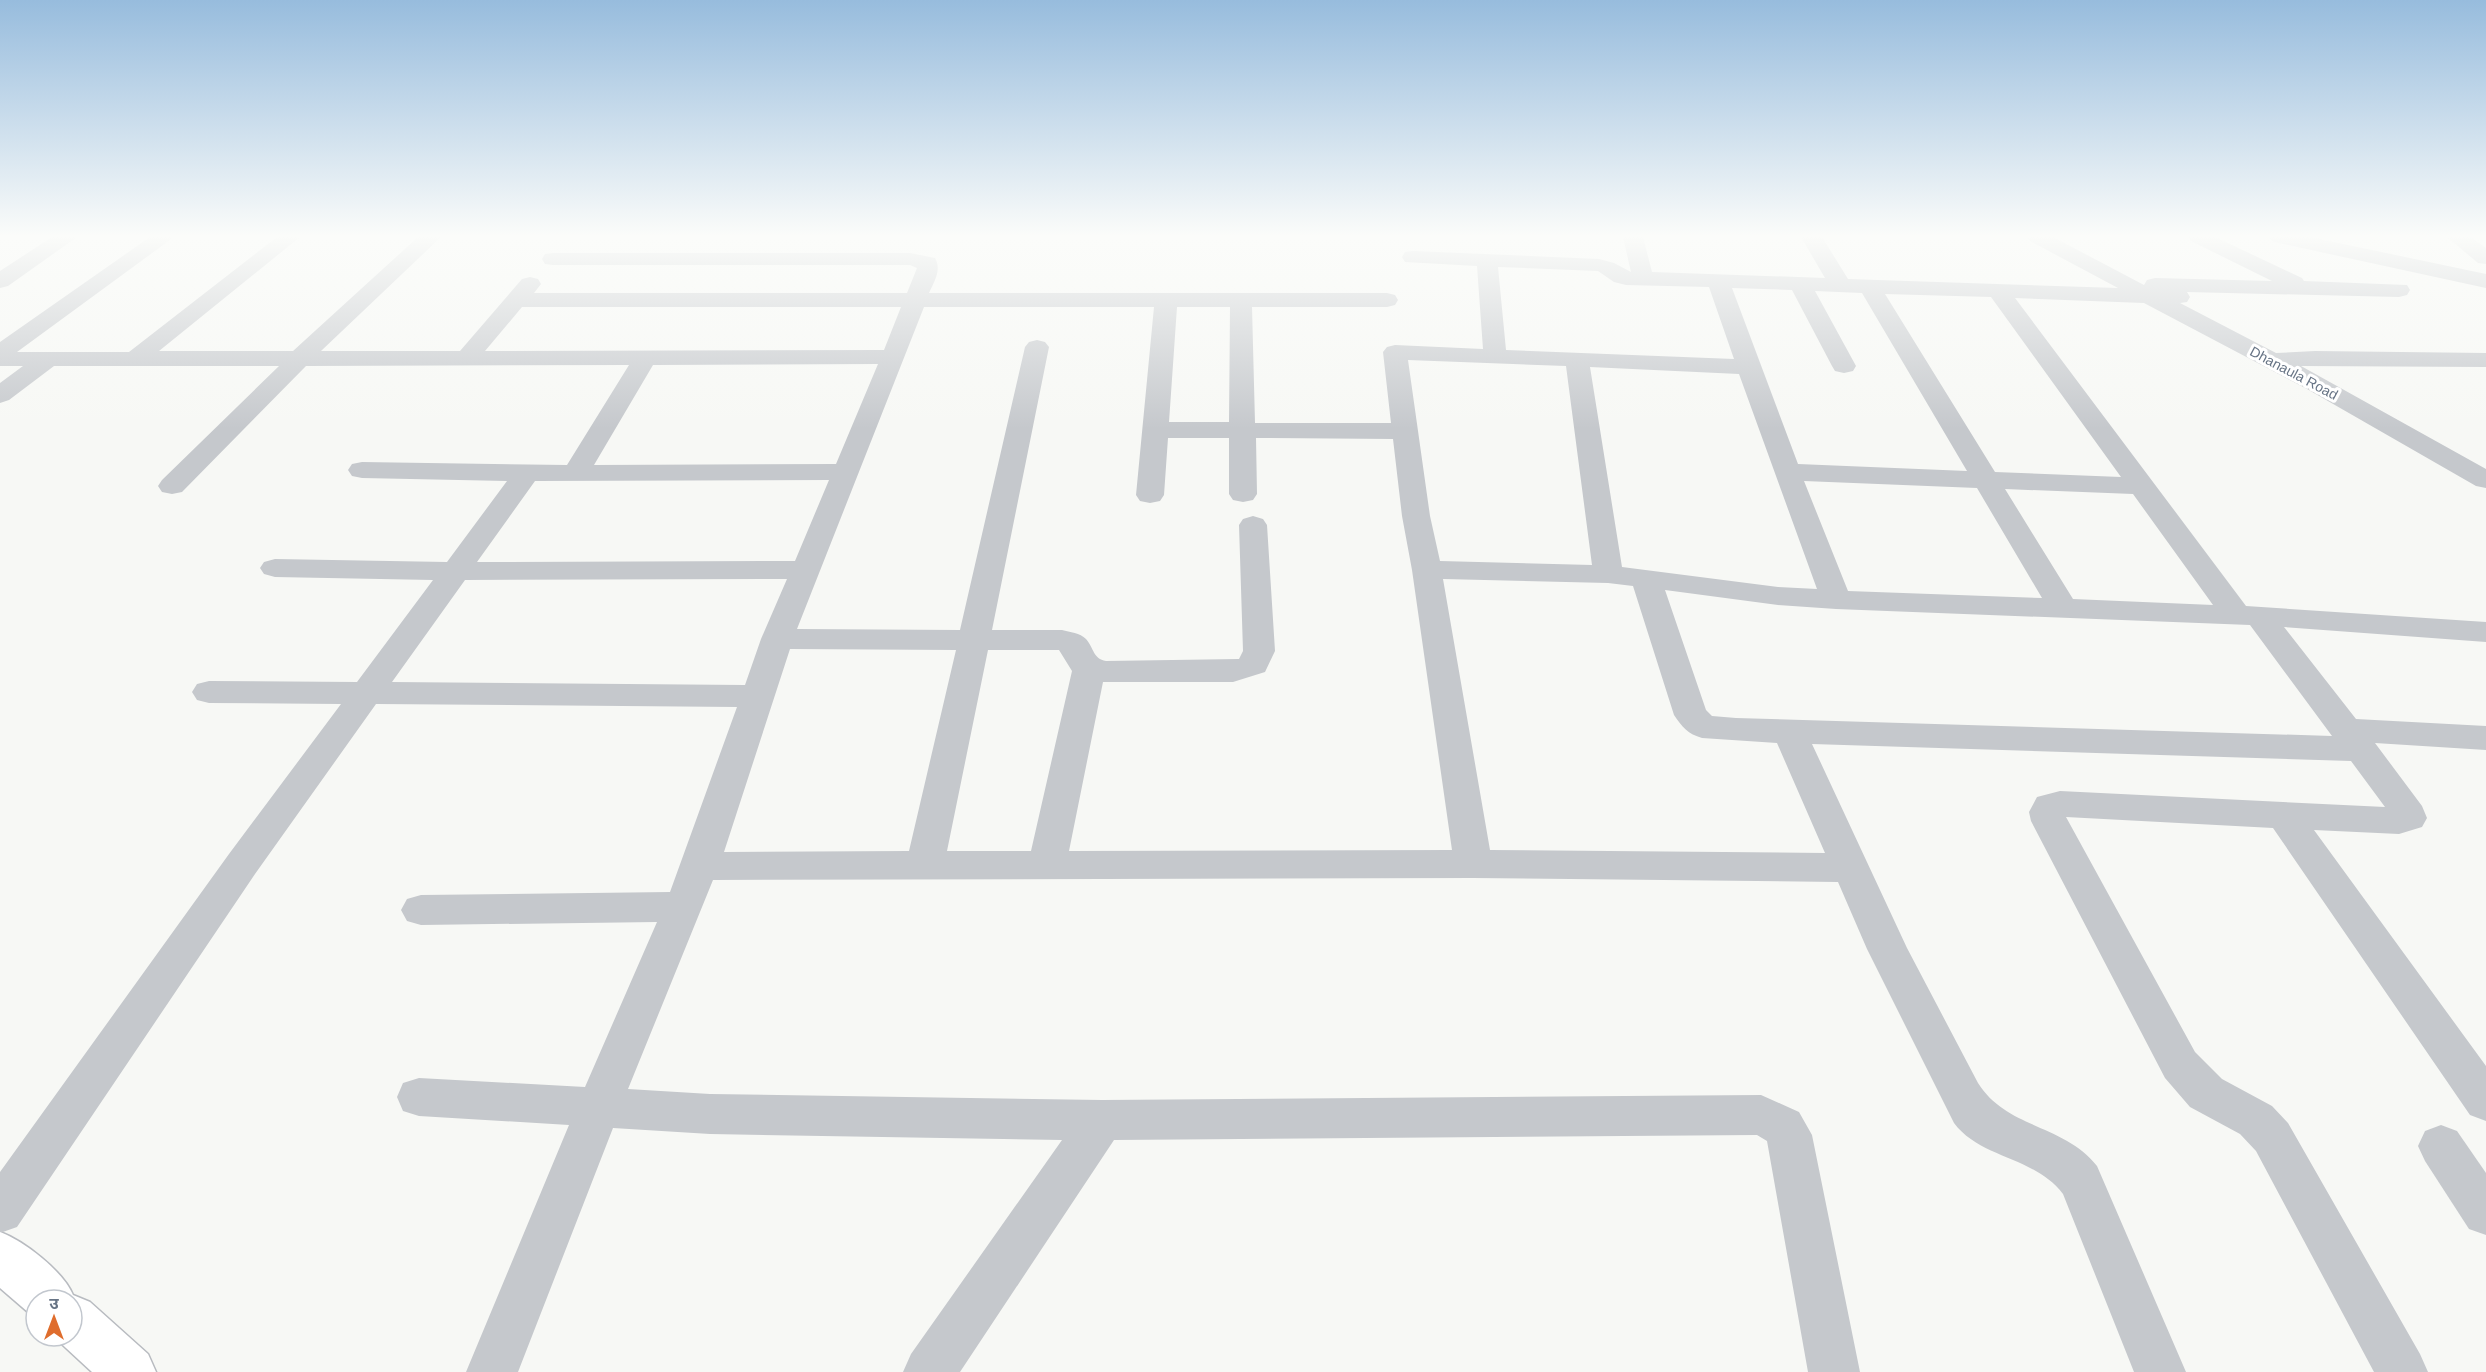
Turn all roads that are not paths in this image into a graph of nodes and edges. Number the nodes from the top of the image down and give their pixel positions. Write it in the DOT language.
graph roads {
  1 [pos="73,301"];
  2 [pos="209,301"];
  3 [pos="362,301"];
  4 [pos="515,301"];
  5 [pos="916,301"];
  6 [pos="1166,301"];
  7 [pos="1241,301"];
  8 [pos="1490,301"];
  9 [pos="1725,301"];
  10 [pos="1809,301"];
  11 [pos="1878,301"];
  12 [pos="2005,301"];
  13 [pos="2169,301"];
  14 [pos="2187,301"];
  15 [pos="1037,347"];
  16 [pos="0,353"];
  17 [pos="1495,355"];
  18 [pos="467,357"];
  19 [pos="646,357"];
  20 [pos="894,357"];
  21 [pos="50,358"];
  22 [pos="136,358"];
  23 [pos="300,358"];
  24 [pos="0,359"];
  25 [pos="1577,359"];
  26 [pos="2297,359"];
  27 [pos="2486,360"];
  28 [pos="2272,361"];
  29 [pos="1844,366"];
  30 [pos="1750,367"];
  31 [pos="0,395"];
  32 [pos="1157,430"];
  33 [pos="1242,431"];
  34 [pos="1405,431"];
  35 [pos="2486,462"];
  36 [pos="362,470"];
  37 [pos="527,472"];
  38 [pos="845,472"];
  39 [pos="1788,472"];
  40 [pos="575,473"];
  41 [pos="1986,480"];
  42 [pos="2486,480"];
  43 [pos="172,486"];
  44 [pos="2142,486"];
  45 [pos="1244,494"];
  46 [pos="1150,495"];
  47 [pos="1253,525"];
  48 [pos="275,568"];
  49 [pos="804,570"];
  50 [pos="1427,570"];
  51 [pos="456,571"];
  52 [pos="1608,574"];
  53 [pos="1646,579"];
  54 [pos="1836,600"];
  55 [pos="2063,608"];
  56 [pos="2248,616"];
  57 [pos="2486,632"];
  58 [pos="777,639"];
  59 [pos="973,640"];
  60 [pos="1089,669"];
  61 [pos="370,691"];
  62 [pos="209,692"];
  63 [pos="757,696"];
  64 [pos="1789,732"];
  65 [pos="2486,738"];
  66 [pos="2353,740"];
  67 [pos="2283,815"];
  68 [pos="1473,864"];
  69 [pos="700,866"];
  70 [pos="925,866"];
  71 [pos="1047,866"];
  72 [pos="1851,868"];
  73 [pos="683,907"];
  74 [pos="421,910"];
  75 [pos="419,1097"];
  76 [pos="2486,1101"];
  77 [pos="598,1109"];
  78 [pos="1102,1120"];
  79 [pos="2441,1146"];
  80 [pos="0,1211"];
  81 [pos="2486,1213"];
  82 [pos="0,1255"];
  83 [pos="37,1288"];
  84 [pos="84,1331"];
  85 [pos="130,1372"];
  86 [pos="492,1372"];
  87 [pos="929,1372"];
  88 [pos="1834,1372"];
  89 [pos="2160,1372"];
  90 [pos="2402,1372"];
  1 -- 16 [label="street"];
  2 -- 22 [label="street"];
  3 -- 23 [label="street"];
  4 -- 18 [label="street"];
  5 -- 20 [label="street"];
  6 -- 32 [label="street"];
  7 -- 33 [label="street"];
  8 -- 17 [label="street"];
  9 -- 30 [label="street"];
  10 -- 29 [label="street"];
  11 -- 41 [label="street"];
  12 -- 44 [label="street"];
  13 -- 28 [label="street, Dhanaula Road"];
  14 -- 26 [label="street, Dhanaula Road"];
  15 -- 59 [label="street"];
  17 -- 25 [label="street"];
  17 -- 34 [label="street"];
  18 -- 19 [label="street"];
  18 -- 23 [label="street"];
  19 -- 20 [label="street"];
  19 -- 40 [label="street"];
  20 -- 38 [label="street"];
  21 -- 22 [label="street"];
  21 -- 24 [label="street"];
  21 -- 31 [label="street"];
  22 -- 23 [label="street"];
  23 -- 43 [label="street"];
  25 -- 30 [label="street"];
  25 -- 52 [label="street"];
  26 -- 27 [label="street"];
  26 -- 28 [label="street"];
  26 -- 35 [label="street, Dhanaula Road"];
  28 -- 42 [label="street, Dhanaula Road"];
  30 -- 39 [label="street"];
  32 -- 33 [label="street"];
  32 -- 46 [label="street"];
  33 -- 34 [label="street"];
  33 -- 45 [label="street"];
  34 -- 50 [label="street"];
  36 -- 37 [label="street"];
  37 -- 40 [label="street"];
  37 -- 51 [label="street"];
  38 -- 40 [label="street"];
  38 -- 49 [label="street"];
  39 -- 41 [label="street"];
  39 -- 54 [label="street"];
  41 -- 44 [label="street"];
  41 -- 55 [label="street"];
  44 -- 56 [label="street"];
  47 -- 60 [label="street"];
  48 -- 51 [label="street"];
  49 -- 51 [label="street"];
  49 -- 58 [label="street"];
  50 -- 52 [label="street"];
  50 -- 68 [label="street"];
  51 -- 61 [label="street"];
  52 -- 53 [label="street"];
  53 -- 54 [label="street"];
  53 -- 64 [label="street"];
  54 -- 55 [label="street"];
  55 -- 56 [label="street"];
  56 -- 57 [label="street"];
  56 -- 66 [label="street"];
  58 -- 59 [label="street"];
  58 -- 63 [label="street"];
  59 -- 60 [label="street"];
  59 -- 70 [label="street"];
  60 -- 71 [label="street"];
  61 -- 62 [label="street"];
  61 -- 63 [label="street"];
  61 -- 80 [label="street"];
  63 -- 69 [label="street"];
  64 -- 66 [label="street"];
  64 -- 72 [label="street"];
  65 -- 66 [label="street"];
  66 -- 67 [label="street"];
  67 -- 76 [label="street"];
  67 -- 90 [label="street"];
  68 -- 71 [label="street"];
  68 -- 72 [label="street"];
  69 -- 70 [label="street"];
  69 -- 73 [label="street"];
  70 -- 71 [label="street"];
  72 -- 89 [label="street"];
  73 -- 74 [label="street"];
  73 -- 77 [label="street"];
  75 -- 77 [label="street"];
  77 -- 78 [label="street"];
  77 -- 86 [label="street"];
  78 -- 87 [label="street"];
  78 -- 88 [label="street"];
  79 -- 81 [label="street"];
  82 -- 83 [label="main road"];
  84 -- 85 [label="main road"];
}
